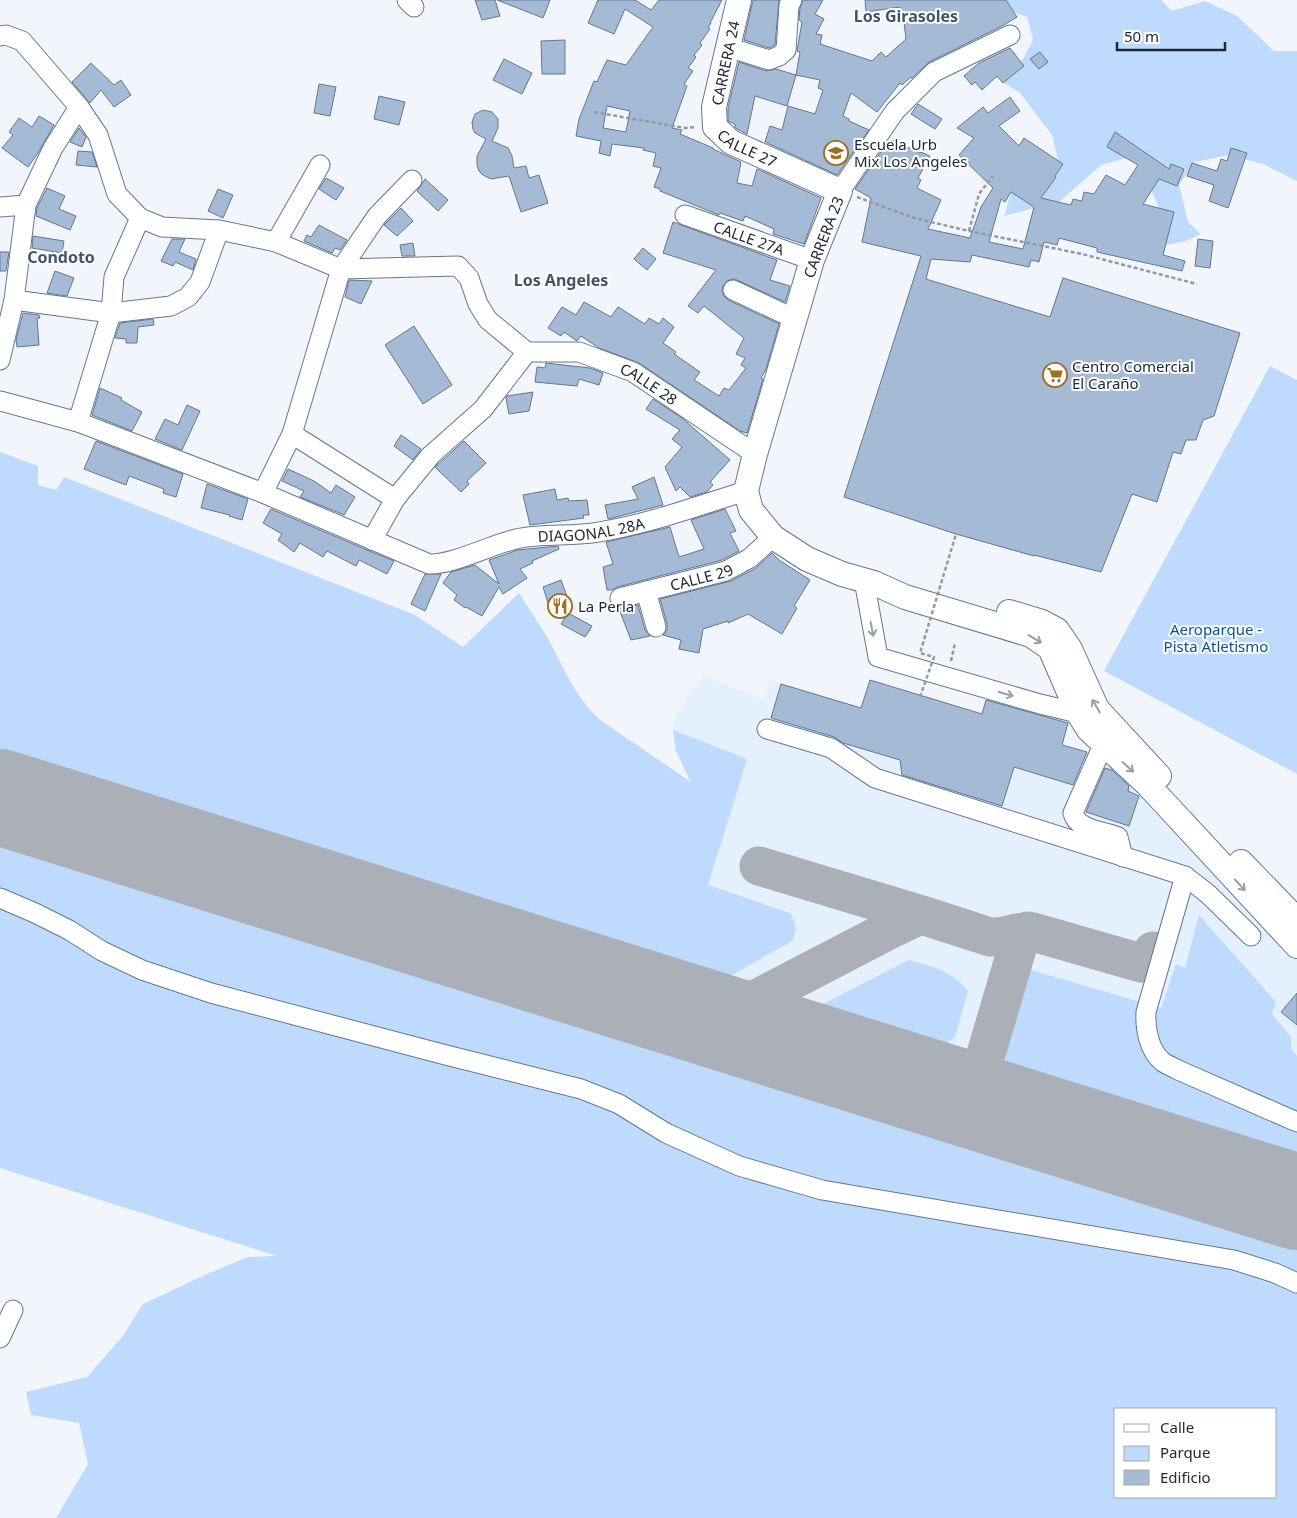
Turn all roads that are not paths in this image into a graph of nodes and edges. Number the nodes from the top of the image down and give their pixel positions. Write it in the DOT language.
graph roads {
  1 [pos="739,0"];
  2 [pos="792,0"];
  3 [pos="1010,35"];
  4 [pos="0,36"];
  5 [pos="728,47"];
  6 [pos="79,107"];
  7 [pos="715,127"];
  8 [pos="320,165"];
  9 [pos="412,180"];
  10 [pos="840,191"];
  11 [pos="26,205"];
  12 [pos="0,207"];
  13 [pos="685,215"];
  14 [pos="140,218"];
  15 [pos="219,230"];
  16 [pos="276,242"];
  17 [pos="812,260"];
  18 [pos="341,269"];
  19 [pos="733,290"];
  20 [pos="14,300"];
  21 [pos="111,313"];
  22 [pos="795,319"];
  23 [pos="527,352"];
  24 [pos="0,360"];
  25 [pos="0,401"];
  26 [pos="78,422"];
  27 [pos="292,434"];
  28 [pos="755,454"];
  29 [pos="263,493"];
  30 [pos="395,499"];
  31 [pos="748,500"];
  32 [pos="773,537"];
  33 [pos="372,540"];
  34 [pos="869,582"];
  35 [pos="646,591"];
  36 [pos="620,598"];
  37 [pos="656,627"];
  38 [pos="1078,713"];
  39 [pos="767,729"];
  40 [pos="1103,745"];
  41 [pos="1123,857"];
  42 [pos="1185,876"];
  43 [pos="0,898"];
  44 [pos="1297,920"];
  45 [pos="1251,936"];
  46 [pos="1297,946"];
  47 [pos="1297,1122"];
  48 [pos="1297,1283"];
  49 [pos="13,1310"];
  50 [pos="0,1338"];
  1 -- 5 [label="main road, CARRERA 24"];
  2 -- 5 [label="street"];
  3 -- 10 [label="street, CARRERA 23"];
  4 -- 6 [label="street"];
  5 -- 7 [label="main road, CARRERA 24"];
  6 -- 11 [label="street"];
  6 -- 14 [label="street"];
  7 -- 10 [label="main road, CALLE 27"];
  8 -- 16 [label="street"];
  9 -- 18 [label="street"];
  10 -- 17 [label="main road, CARRERA 23"];
  11 -- 12 [label="street"];
  11 -- 20 [label="street"];
  13 -- 17 [label="street, CALLE 27A"];
  14 -- 15 [label="street"];
  14 -- 21 [label="street"];
  15 -- 16 [label="street"];
  15 -- 21 [label="street"];
  16 -- 18 [label="street"];
  17 -- 22 [label="main road, CARRERA 23"];
  18 -- 23 [label="street"];
  18 -- 27 [label="street"];
  19 -- 22 [label="street"];
  20 -- 21 [label="street"];
  20 -- 24 [label="street"];
  21 -- 26 [label="street"];
  22 -- 28 [label="main road, CARRERA 23"];
  23 -- 28 [label="street, CALLE 28"];
  23 -- 30 [label="street"];
  25 -- 26 [label="street"];
  26 -- 29 [label="street"];
  27 -- 29 [label="street"];
  27 -- 30 [label="street"];
  28 -- 31 [label="main road, CARRERA 23"];
  29 -- 33 [label="street"];
  30 -- 33 [label="street"];
  31 -- 32 [label="main road"];
  31 -- 33 [label="street, DIAGONAL 28A"];
  32 -- 34 [label="main road"];
  32 -- 35 [label="street, CALLE 29"];
  34 -- 38 [label="main road, one-way"];
  34 -- 38 [label="street, one-way"];
  44 -- 34 [label="main road, one-way"];
  35 -- 36 [label="street, CALLE 29"];
  35 -- 37 [label="street"];
  38 -- 40 [label="main road"];
  39 -- 41 [label="street"];
  40 -- 41 [label="street"];
  40 -- 46 [label="main road, one-way"];
  41 -- 42 [label="street"];
  42 -- 45 [label="street"];
  42 -- 47 [label="street"];
  43 -- 48 [label="street"];
  49 -- 50 [label="street"];
}
